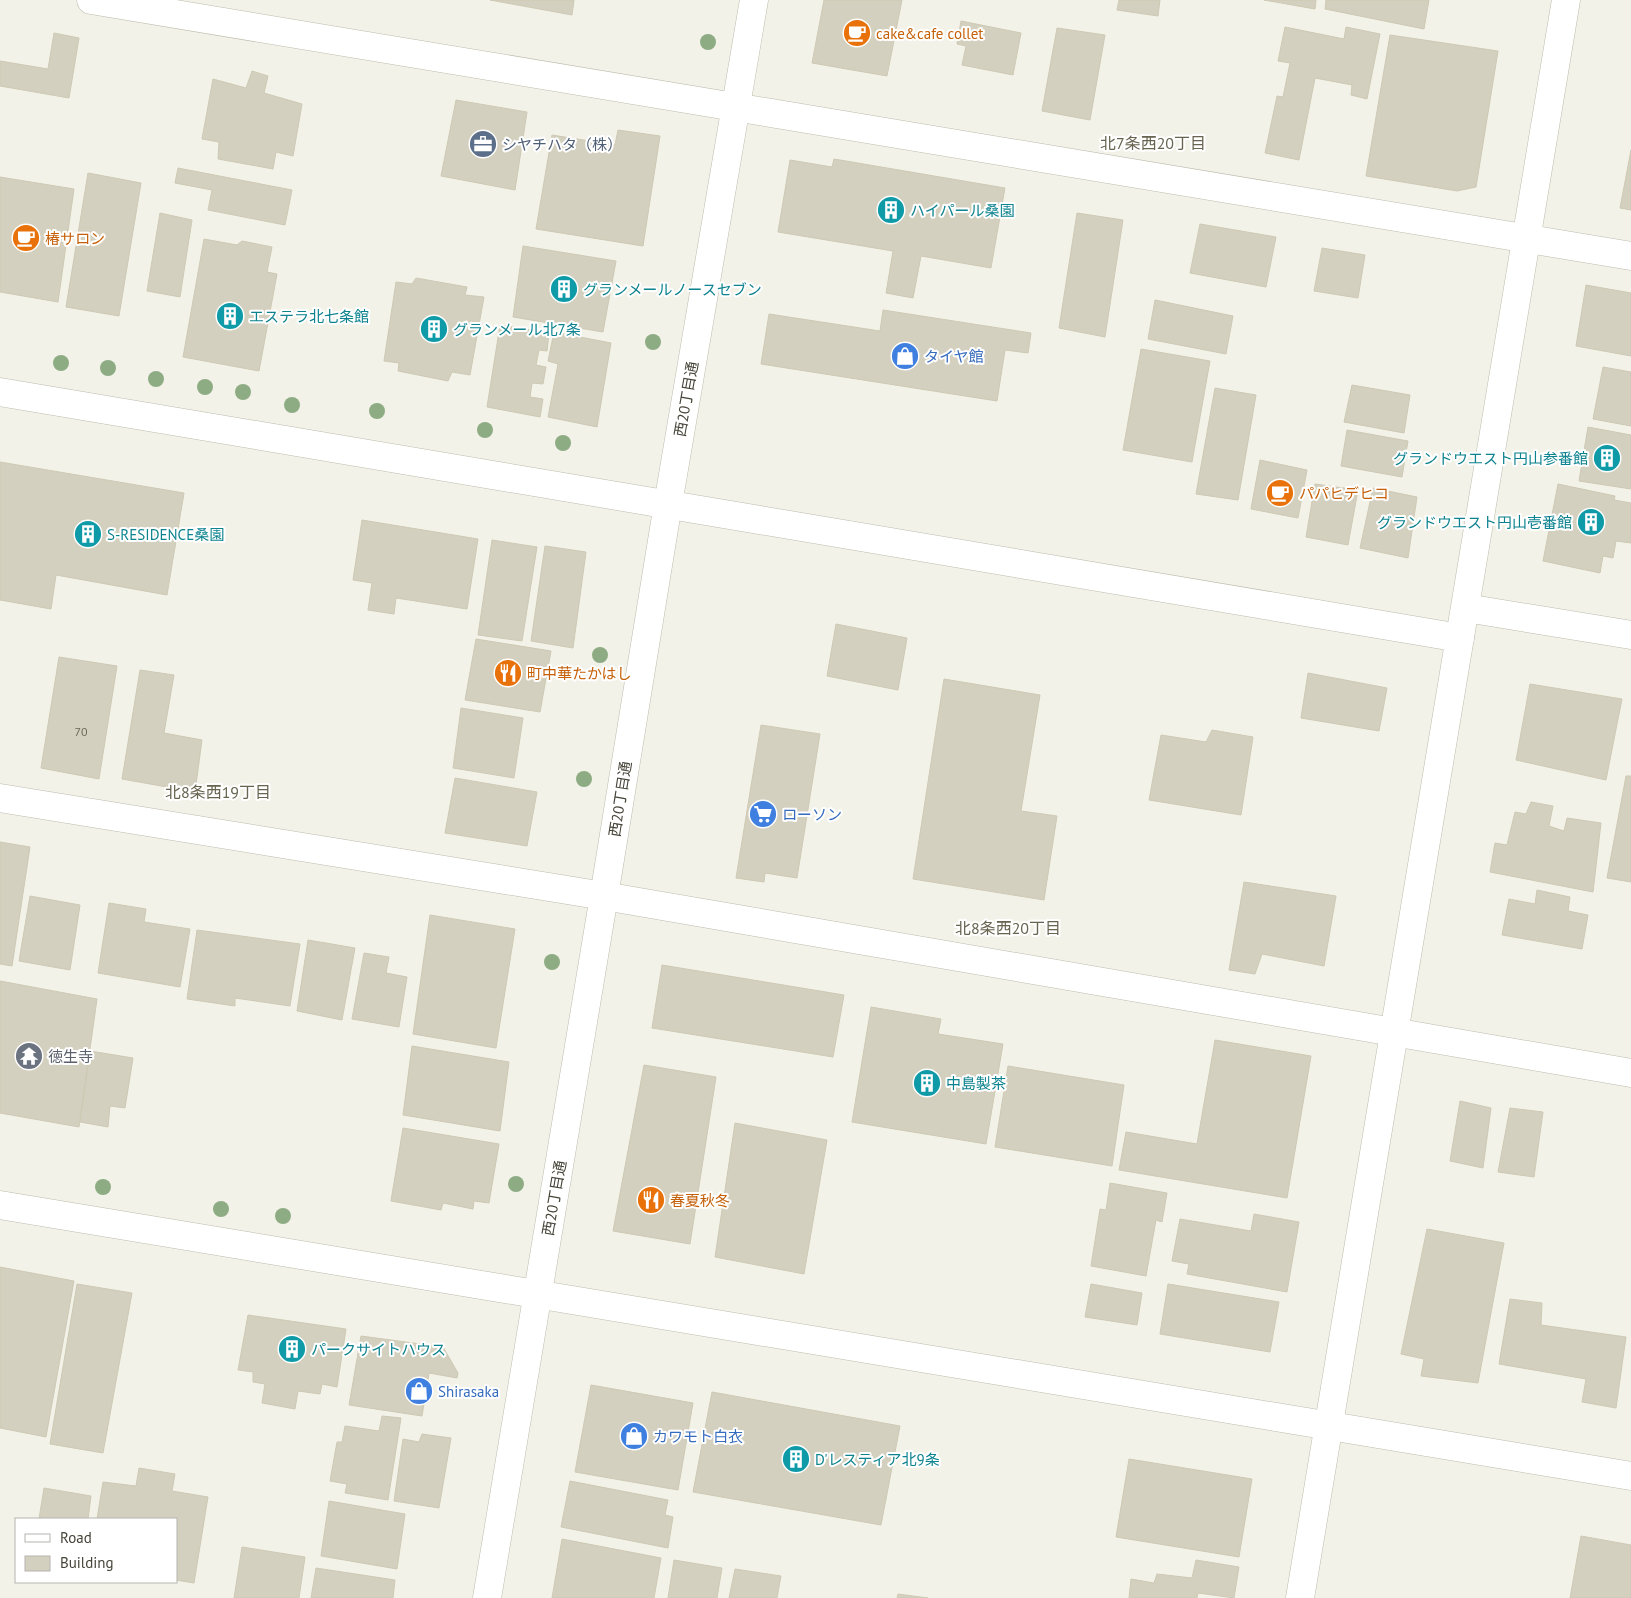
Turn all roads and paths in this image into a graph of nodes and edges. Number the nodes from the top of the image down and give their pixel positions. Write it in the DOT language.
graph roads {
  1 [pos="91,0"];
  2 [pos="754,0"];
  3 [pos="1566,0"];
  4 [pos="736,107"];
  5 [pos="1527,238"];
  6 [pos="1631,256"];
  7 [pos="0,392"];
  8 [pos="668,504"];
  9 [pos="1466,608"];
  10 [pos="1631,636"];
  11 [pos="1460,638"];
  12 [pos="0,798"];
  13 [pos="604,896"];
  14 [pos="1395,1033"];
  15 [pos="1631,1073"];
  16 [pos="0,1205"];
  17 [pos="537,1294"];
  18 [pos="1328,1426"];
  19 [pos="1631,1476"];
  20 [pos="487,1598"];
  21 [pos="1300,1598"];
  1 -- 4 [label="street"];
  2 -- 4 [label="street, 西20丁目通"];
  3 -- 5 [label="street"];
  4 -- 5 [label="street"];
  4 -- 8 [label="street, 西20丁目通"];
  5 -- 6 [label="street"];
  5 -- 9 [label="street"];
  7 -- 8 [label="street"];
  8 -- 11 [label="street"];
  8 -- 13 [label="street, 西20丁目通"];
  9 -- 10 [label="street"];
  9 -- 11 [label="street"];
  11 -- 14 [label="street"];
  12 -- 13 [label="street"];
  13 -- 14 [label="street"];
  13 -- 17 [label="street, 西20丁目通"];
  14 -- 15 [label="street"];
  14 -- 18 [label="street"];
  16 -- 17 [label="street"];
  17 -- 18 [label="street"];
  17 -- 20 [label="street, 西20丁目通"];
  18 -- 19 [label="street"];
  18 -- 21 [label="street"];
}
